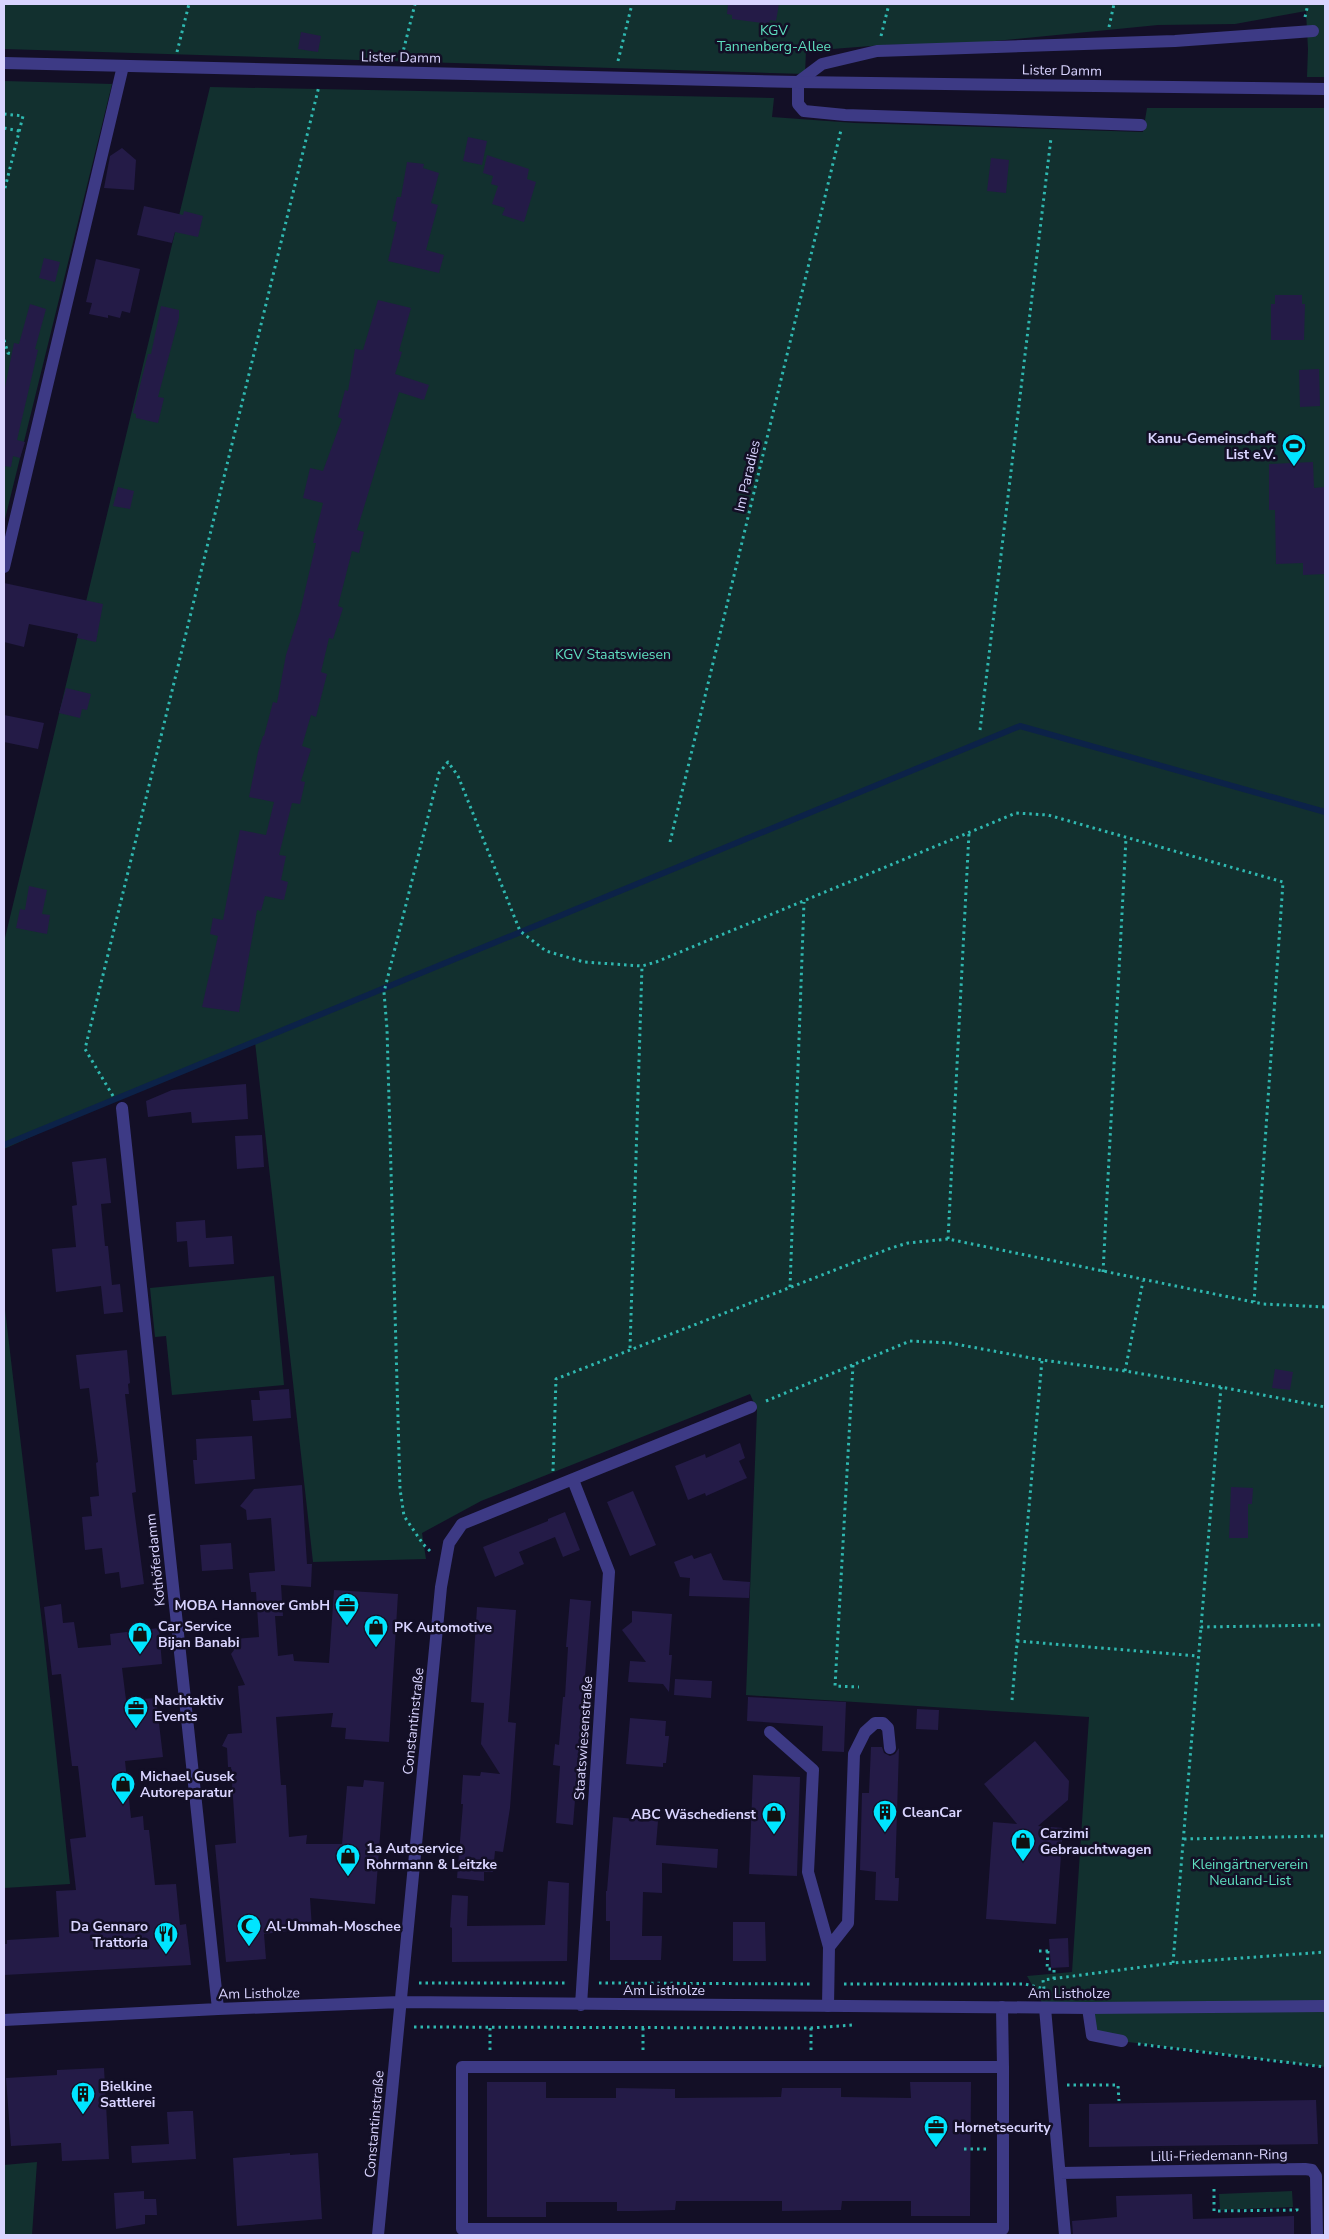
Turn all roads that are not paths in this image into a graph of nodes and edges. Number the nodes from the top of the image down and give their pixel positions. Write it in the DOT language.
graph roads {
  1 [pos="1313,31"];
  2 [pos="4,63"];
  3 [pos="124,66"];
  4 [pos="798,82"];
  5 [pos="1325,89"];
  6 [pos="1141,125"];
  7 [pos="4,567"];
  8 [pos="122,1108"];
  9 [pos="751,1407"];
  10 [pos="573,1480"];
  11 [pos="770,1732"];
  12 [pos="890,1748"];
  13 [pos="829,1947"];
  14 [pos="401,2002"];
  15 [pos="581,2005"];
  16 [pos="828,2006"];
  17 [pos="1325,2006"];
  18 [pos="1002,2008"];
  19 [pos="1045,2008"];
  20 [pos="1088,2008"];
  21 [pos="218,2009"];
  22 [pos="4,2020"];
  23 [pos="1122,2041"];
  24 [pos="1002,2067"];
  25 [pos="1060,2173"];
  26 [pos="462,2232"];
  27 [pos="378,2235"];
  28 [pos="1065,2235"];
  29 [pos="1317,2235"];
  1 -- 4 [label="street"];
  2 -- 3 [label="street, Lister Damm"];
  3 -- 4 [label="street, Lister Damm"];
  3 -- 7 [label="street"];
  4 -- 5 [label="street, Lister Damm"];
  4 -- 6 [label="street"];
  8 -- 21 [label="street, Kothöferdamm"];
  9 -- 10 [label="street, Constantinstraße"];
  10 -- 14 [label="street, Constantinstraße"];
  10 -- 15 [label="street, Staatswiesenstraße"];
  11 -- 13 [label="street"];
  12 -- 13 [label="street"];
  13 -- 16 [label="street"];
  14 -- 15 [label="street, Am Listholze"];
  14 -- 21 [label="street, Am Listholze"];
  14 -- 27 [label="street, Constantinstraße"];
  15 -- 16 [label="street, Am Listholze"];
  16 -- 18 [label="street, Am Listholze"];
  17 -- 20 [label="street, Am Listholze"];
  18 -- 19 [label="street, Am Listholze"];
  18 -- 24 [label="street"];
  19 -- 20 [label="street, Am Listholze"];
  19 -- 25 [label="street"];
  20 -- 23 [label="street"];
  21 -- 22 [label="street, Am Listholze"];
  24 -- 26 [label="street"];
  24 -- 26 [label="street"];
  25 -- 28 [label="street"];
  25 -- 29 [label="street, Lilli-Friedemann-Ring"];
}
